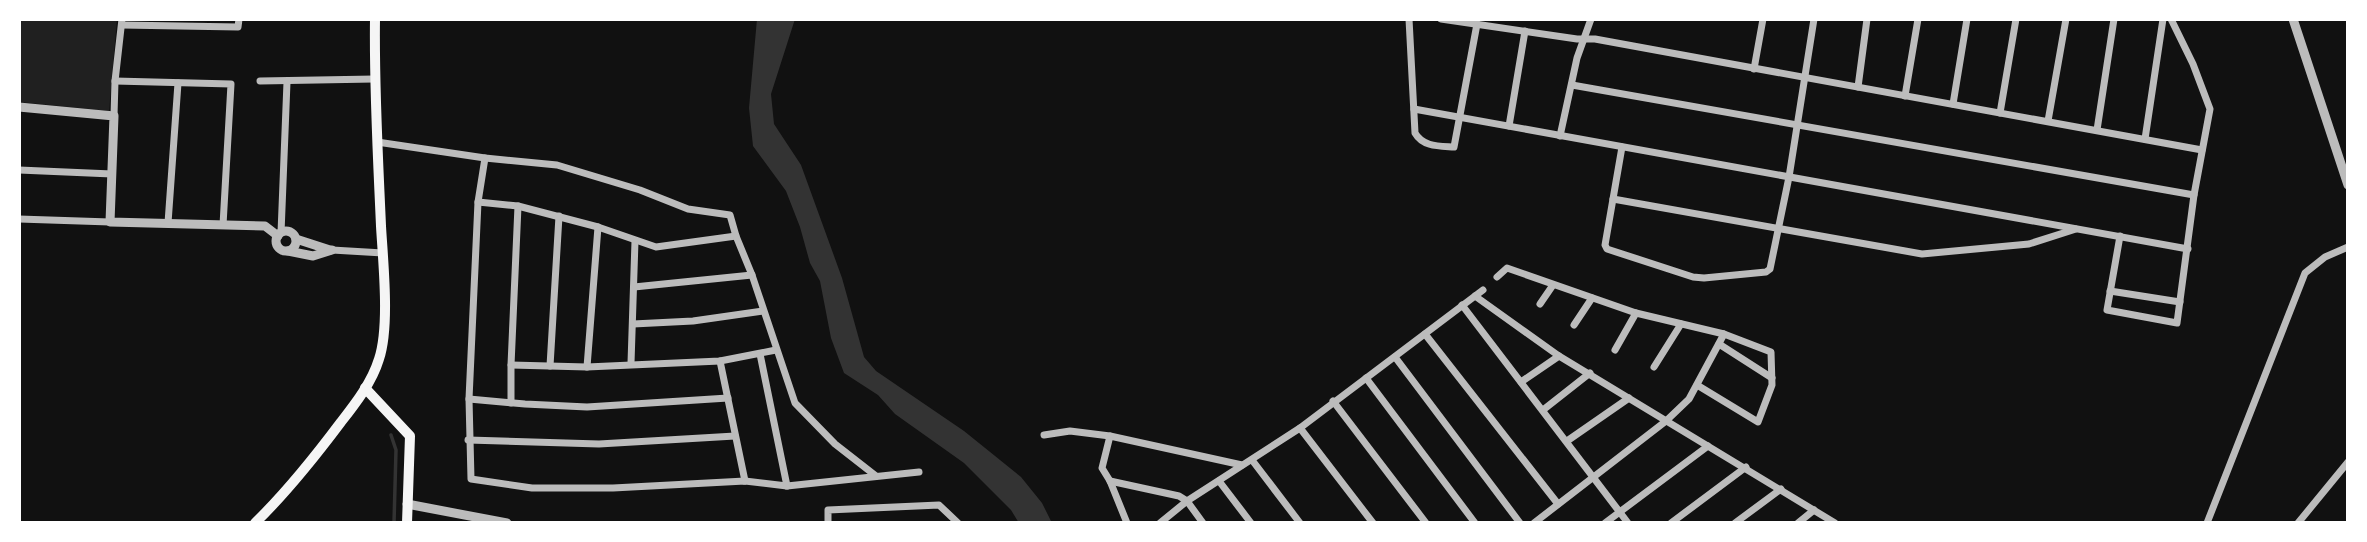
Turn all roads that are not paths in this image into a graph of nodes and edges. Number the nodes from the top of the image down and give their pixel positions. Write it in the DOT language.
graph roads {
  1 [pos="375,19"];
  2 [pos="1409,19"];
  3 [pos="1441,19"];
  4 [pos="1509,19"];
  5 [pos="1591,19"];
  6 [pos="1763,19"];
  7 [pos="1814,19"];
  8 [pos="1867,19"];
  9 [pos="1918,19"];
  10 [pos="1967,19"];
  11 [pos="2016,19"];
  12 [pos="2066,19"];
  13 [pos="2114,19"];
  14 [pos="2163,19"];
  15 [pos="2171,19"];
  16 [pos="2293,19"];
  17 [pos="122,22"];
  18 [pos="184,22"];
  19 [pos="238,23"];
  20 [pos="1477,24"];
  21 [pos="1510,29"];
  22 [pos="1525,31"];
  23 [pos="1585,38"];
  24 [pos="1754,69"];
  25 [pos="1805,78"];
  26 [pos="374,79"];
  27 [pos="115,81"];
  28 [pos="260,81"];
  29 [pos="287,82"];
  30 [pos="178,83"];
  31 [pos="1572,85"];
  32 [pos="1858,87"];
  33 [pos="1905,96"];
  34 [pos="1953,104"];
  35 [pos="19,107"];
  36 [pos="1414,109"];
  37 [pos="2000,113"];
  38 [pos="114,116"];
  39 [pos="1461,118"];
  40 [pos="2048,121"];
  41 [pos="1797,126"];
  42 [pos="1510,127"];
  43 [pos="2097,130"];
  44 [pos="1560,136"];
  45 [pos="2145,139"];
  46 [pos="377,142"];
  47 [pos="1622,147"];
  48 [pos="2202,150"];
  49 [pos="485,159"];
  50 [pos="19,170"];
  51 [pos="112,174"];
  52 [pos="1789,177"];
  53 [pos="2348,185"];
  54 [pos="2194,195"];
  55 [pos="1613,199"];
  56 [pos="478,202"];
  57 [pos="518,205"];
  58 [pos="559,216"];
  59 [pos="19,219"];
  60 [pos="110,222"];
  61 [pos="168,223"];
  62 [pos="223,225"];
  63 [pos="598,227"];
  64 [pos="2077,228"];
  65 [pos="1777,229"];
  66 [pos="279,235"];
  67 [pos="736,236"];
  68 [pos="2120,236"];
  69 [pos="296,239"];
  70 [pos="635,241"];
  71 [pos="2348,247"];
  72 [pos="2188,248"];
  73 [pos="332,250"];
  74 [pos="288,251"];
  75 [pos="383,253"];
  76 [pos="752,275"];
  77 [pos="1497,277"];
  78 [pos="1553,285"];
  79 [pos="634,286"];
  80 [pos="1483,290"];
  81 [pos="2110,291"];
  82 [pos="1475,296"];
  83 [pos="1592,298"];
  84 [pos="2180,302"];
  85 [pos="1540,304"];
  86 [pos="1462,306"];
  87 [pos="763,311"];
  88 [pos="1636,313"];
  89 [pos="633,324"];
  90 [pos="1681,324"];
  91 [pos="1574,325"];
  92 [pos="1425,334"];
  93 [pos="1724,334"];
  94 [pos="1719,344"];
  95 [pos="776,350"];
  96 [pos="1615,350"];
  97 [pos="760,354"];
  98 [pos="1559,356"];
  99 [pos="1395,357"];
  100 [pos="720,361"];
  101 [pos="631,363"];
  102 [pos="511,365"];
  103 [pos="550,366"];
  104 [pos="587,367"];
  105 [pos="1654,367"];
  106 [pos="1590,373"];
  107 [pos="1366,378"];
  108 [pos="1772,378"];
  109 [pos="1521,382"];
  110 [pos="1697,385"];
  111 [pos="365,388"];
  112 [pos="727,398"];
  113 [pos="1629,398"];
  114 [pos="469,399"];
  115 [pos="1334,401"];
  116 [pos="511,403"];
  117 [pos="1543,410"];
  118 [pos="1666,421"];
  119 [pos="1300,428"];
  120 [pos="1044,435"];
  121 [pos="734,436"];
  122 [pos="1110,436"];
  123 [pos="468,440"];
  124 [pos="1567,441"];
  125 [pos="1708,446"];
  126 [pos="1252,460"];
  127 [pos="2348,462"];
  128 [pos="1242,465"];
  129 [pos="1745,467"];
  130 [pos="919,472"];
  131 [pos="877,476"];
  132 [pos="1594,477"];
  133 [pos="745,481"];
  134 [pos="1110,481"];
  135 [pos="1219,481"];
  136 [pos="787,486"];
  137 [pos="1781,489"];
  138 [pos="1187,501"];
  139 [pos="407,503"];
  140 [pos="1558,504"];
  141 [pos="1814,510"];
  142 [pos="1619,512"];
  143 [pos="2304,521"];
  144 [pos="255,523"];
  145 [pos="407,523"];
  146 [pos="508,523"];
  147 [pos="828,523"];
  148 [pos="958,523"];
  149 [pos="1127,523"];
  150 [pos="1160,523"];
  151 [pos="1203,523"];
  152 [pos="1251,523"];
  153 [pos="1300,523"];
  154 [pos="1373,523"];
  155 [pos="1426,523"];
  156 [pos="1475,523"];
  157 [pos="1520,523"];
  158 [pos="1534,523"];
  159 [pos="1605,523"];
  160 [pos="1628,523"];
  161 [pos="1671,523"];
  162 [pos="1735,523"];
  163 [pos="1798,523"];
  164 [pos="1835,523"];
  165 [pos="2207,523"];
  1 -- 26 [label="main road"];
  2 -- 36 [label="street"];
  3 -- 20 [label="street"];
  4 -- 21 [label="street"];
  5 -- 23 [label="street"];
  6 -- 24 [label="street"];
  7 -- 25 [label="street"];
  8 -- 32 [label="street"];
  9 -- 33 [label="street"];
  10 -- 34 [label="street"];
  11 -- 37 [label="street"];
  12 -- 40 [label="street"];
  13 -- 43 [label="street"];
  14 -- 45 [label="street"];
  15 -- 48 [label="street"];
  16 -- 53 [label="street"];
  17 -- 18 [label="street"];
  17 -- 27 [label="street"];
  18 -- 19 [label="street"];
  20 -- 21 [label="street"];
  20 -- 39 [label="street"];
  21 -- 22 [label="street"];
  22 -- 23 [label="street"];
  22 -- 42 [label="street"];
  23 -- 24 [label="street"];
  23 -- 31 [label="street"];
  24 -- 25 [label="street"];
  25 -- 32 [label="street"];
  25 -- 41 [label="street"];
  26 -- 29 [label="street"];
  26 -- 46 [label="main road"];
  27 -- 30 [label="street"];
  27 -- 38 [label="street"];
  28 -- 29 [label="street"];
  29 -- 66 [label="street"];
  30 -- 61 [label="street"];
  30 -- 62 [label="street"];
  31 -- 41 [label="street"];
  31 -- 44 [label="street"];
  32 -- 33 [label="street"];
  33 -- 34 [label="street"];
  34 -- 37 [label="street"];
  35 -- 38 [label="street"];
  36 -- 39 [label="street"];
  36 -- 39 [label="street"];
  37 -- 40 [label="street"];
  38 -- 51 [label="street"];
  39 -- 42 [label="street"];
  40 -- 43 [label="street"];
  41 -- 52 [label="street"];
  41 -- 54 [label="street"];
  42 -- 44 [label="street"];
  43 -- 45 [label="street"];
  44 -- 47 [label="street"];
  45 -- 48 [label="street"];
  46 -- 49 [label="street"];
  46 -- 75 [label="main road"];
  47 -- 52 [label="street"];
  47 -- 55 [label="street"];
  48 -- 54 [label="street"];
  49 -- 56 [label="street"];
  49 -- 67 [label="street"];
  50 -- 51 [label="street"];
  51 -- 60 [label="street"];
  52 -- 64 [label="street"];
  52 -- 65 [label="street"];
  54 -- 72 [label="street"];
  55 -- 65 [label="street"];
  55 -- 65 [label="street"];
  56 -- 57 [label="street"];
  56 -- 114 [label="street"];
  57 -- 58 [label="street"];
  57 -- 102 [label="street"];
  58 -- 63 [label="street"];
  58 -- 103 [label="street"];
  59 -- 60 [label="street"];
  60 -- 61 [label="street"];
  61 -- 62 [label="street"];
  62 -- 66 [label="street"];
  63 -- 70 [label="street"];
  63 -- 104 [label="street"];
  64 -- 65 [label="street"];
  64 -- 68 [label="street"];
  66 -- 69 [label="street"];
  66 -- 74 [label="street"];
  67 -- 70 [label="street"];
  67 -- 76 [label="street"];
  68 -- 72 [label="street"];
  68 -- 81 [label="street"];
  69 -- 73 [label="street"];
  69 -- 74 [label="street"];
  70 -- 79 [label="street"];
  71 -- 165 [label="street"];
  72 -- 84 [label="street"];
  73 -- 74 [label="street"];
  73 -- 75 [label="street"];
  75 -- 111 [label="main road"];
  76 -- 79 [label="street"];
  76 -- 87 [label="street"];
  77 -- 78 [label="street"];
  78 -- 83 [label="street"];
  78 -- 85 [label="street"];
  79 -- 89 [label="street"];
  80 -- 82 [label="street"];
  81 -- 84 [label="street"];
  81 -- 84 [label="street"];
  82 -- 86 [label="street"];
  82 -- 98 [label="street"];
  83 -- 88 [label="street"];
  83 -- 91 [label="street"];
  86 -- 92 [label="street"];
  86 -- 109 [label="street"];
  87 -- 89 [label="street"];
  87 -- 95 [label="street"];
  88 -- 90 [label="street"];
  88 -- 96 [label="street"];
  89 -- 101 [label="street"];
  90 -- 93 [label="street"];
  90 -- 105 [label="street"];
  92 -- 99 [label="street"];
  92 -- 140 [label="street"];
  93 -- 94 [label="street"];
  93 -- 108 [label="street"];
  94 -- 108 [label="street"];
  94 -- 110 [label="street"];
  95 -- 97 [label="street"];
  95 -- 131 [label="street"];
  97 -- 100 [label="street"];
  97 -- 136 [label="street"];
  98 -- 106 [label="street"];
  98 -- 109 [label="street"];
  99 -- 107 [label="street"];
  99 -- 157 [label="street"];
  100 -- 101 [label="street"];
  100 -- 112 [label="street"];
  101 -- 104 [label="street"];
  102 -- 103 [label="street"];
  102 -- 116 [label="street"];
  103 -- 104 [label="street"];
  106 -- 113 [label="street"];
  106 -- 117 [label="street"];
  107 -- 115 [label="street"];
  107 -- 156 [label="street"];
  108 -- 110 [label="street"];
  109 -- 117 [label="street"];
  110 -- 118 [label="street"];
  111 -- 139 [label="main road"];
  111 -- 144 [label="main road"];
  112 -- 116 [label="street"];
  112 -- 121 [label="street"];
  113 -- 118 [label="street"];
  113 -- 124 [label="street"];
  114 -- 116 [label="street"];
  114 -- 123 [label="street"];
  115 -- 119 [label="street"];
  115 -- 155 [label="street"];
  117 -- 124 [label="street"];
  118 -- 125 [label="street"];
  118 -- 132 [label="street"];
  119 -- 126 [label="street"];
  119 -- 154 [label="street"];
  120 -- 122 [label="street"];
  121 -- 123 [label="street"];
  121 -- 133 [label="street"];
  122 -- 128 [label="street"];
  122 -- 134 [label="street"];
  123 -- 133 [label="street"];
  124 -- 132 [label="street"];
  125 -- 129 [label="street"];
  125 -- 142 [label="street"];
  126 -- 128 [label="street"];
  126 -- 153 [label="street"];
  127 -- 143 [label="street"];
  128 -- 135 [label="street"];
  129 -- 137 [label="street"];
  129 -- 161 [label="street"];
  130 -- 131 [label="street"];
  131 -- 136 [label="street"];
  132 -- 140 [label="street"];
  132 -- 142 [label="street"];
  133 -- 136 [label="street"];
  134 -- 138 [label="street"];
  134 -- 149 [label="street"];
  135 -- 138 [label="street"];
  135 -- 152 [label="street"];
  137 -- 141 [label="street"];
  137 -- 162 [label="street"];
  138 -- 150 [label="street"];
  138 -- 151 [label="street"];
  139 -- 145 [label="main road"];
  139 -- 146 [label="street"];
  140 -- 158 [label="street"];
  141 -- 163 [label="street"];
  141 -- 164 [label="street"];
  142 -- 159 [label="street"];
  142 -- 160 [label="street"];
  147 -- 148 [label="street"];
}
